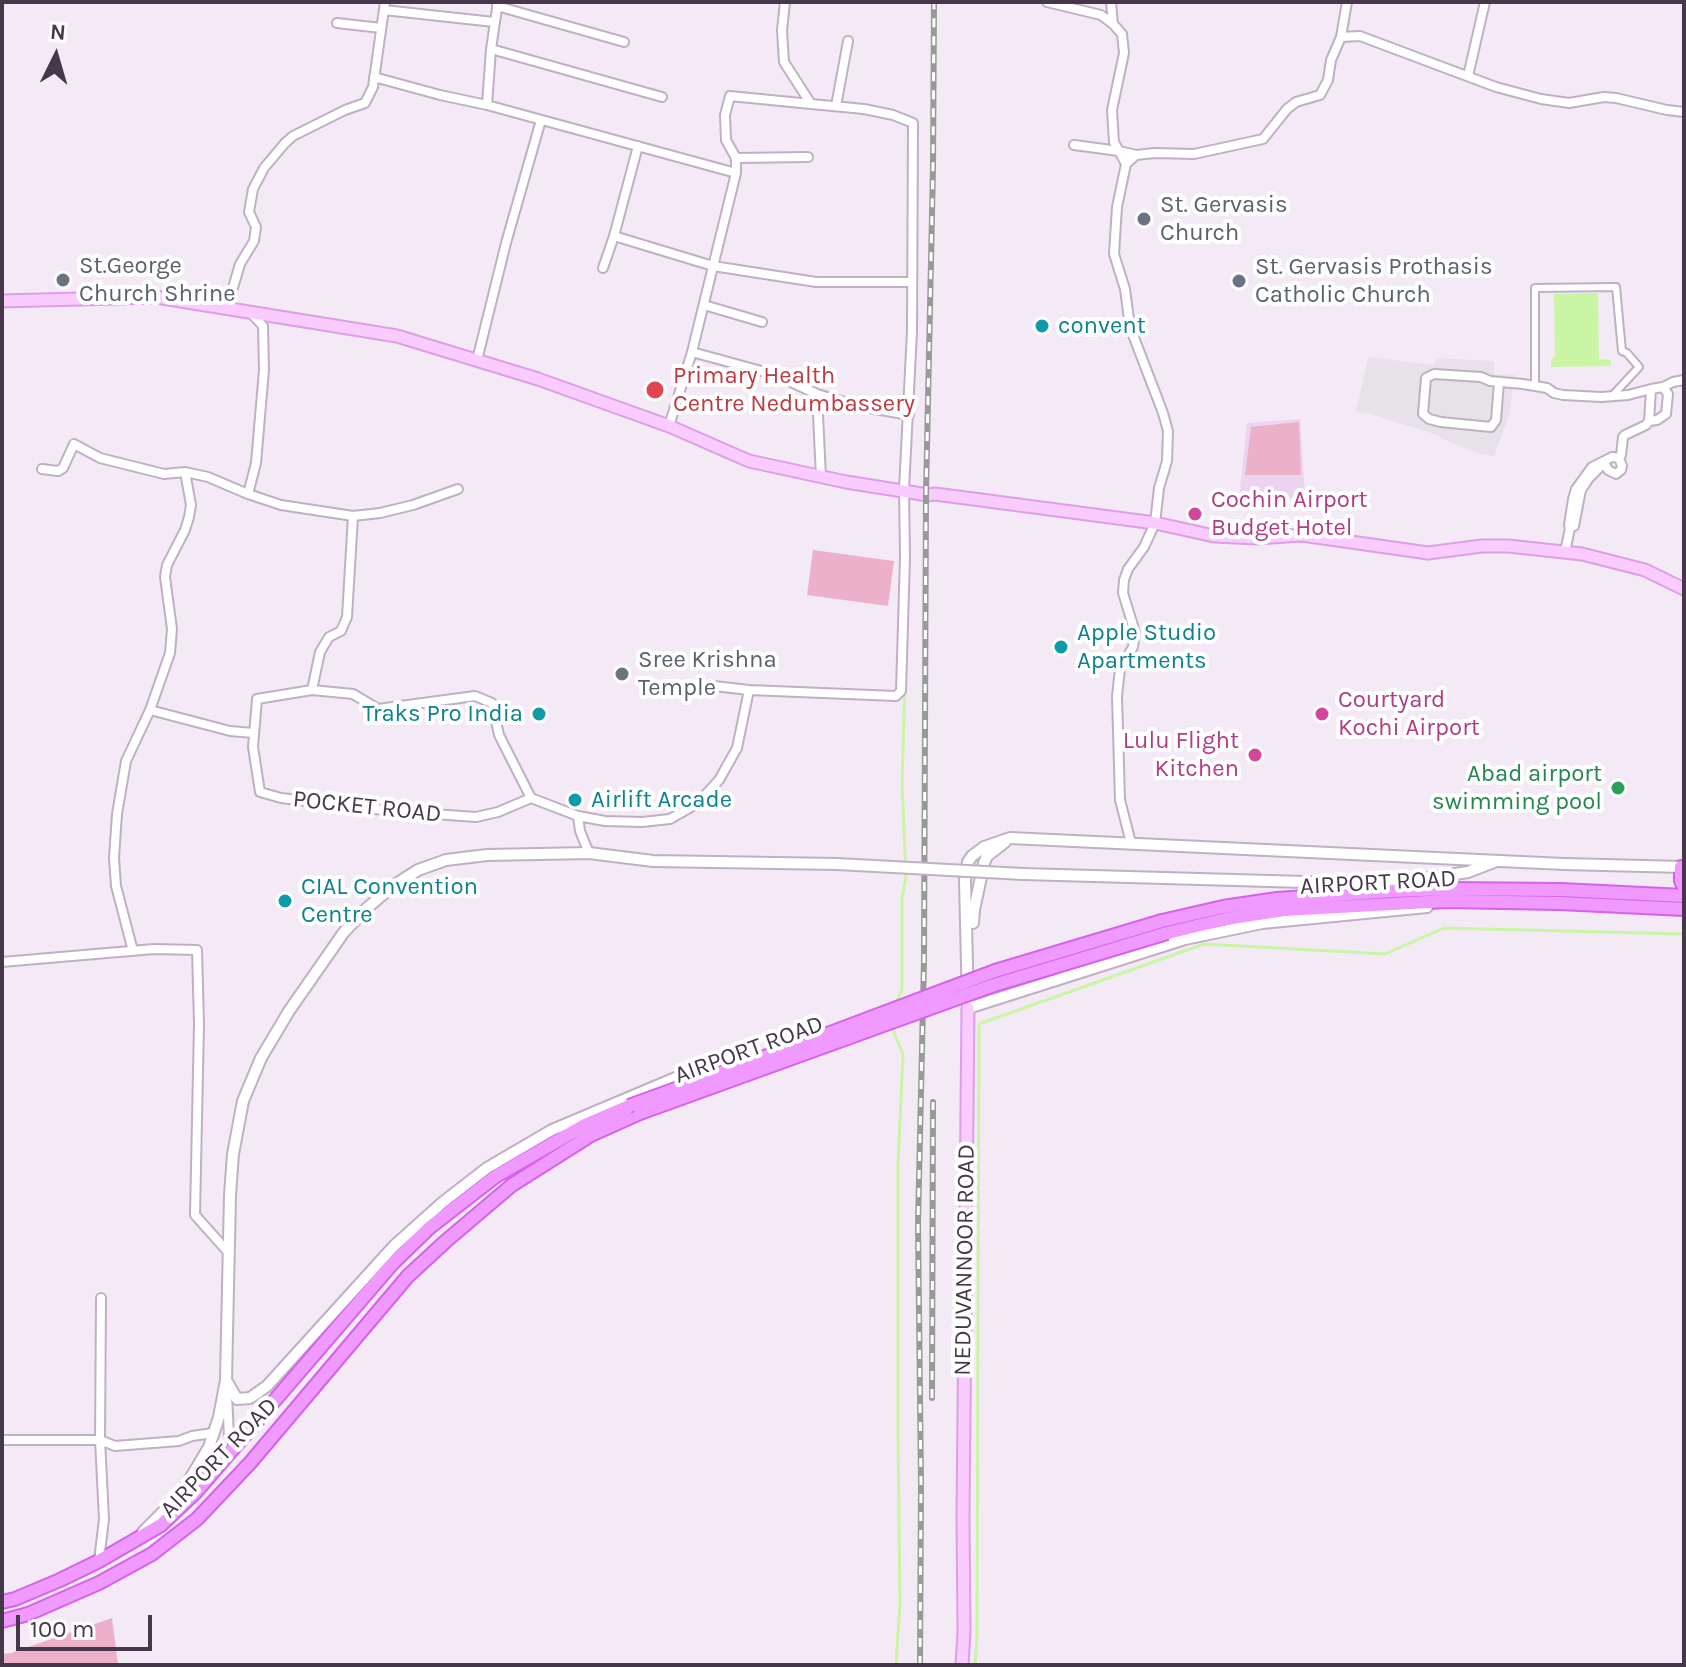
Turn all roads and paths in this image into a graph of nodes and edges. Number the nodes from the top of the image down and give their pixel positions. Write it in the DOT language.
graph roads {
  1 [pos="785,2"];
  2 [pos="1047,2"];
  3 [pos="1111,2"];
  4 [pos="1347,2"];
  5 [pos="1485,2"];
  6 [pos="498,4"];
  7 [pos="384,6"];
  8 [pos="494,22"];
  9 [pos="337,23"];
  10 [pos="1113,24"];
  11 [pos="381,28"];
  12 [pos="1341,37"];
  13 [pos="848,41"];
  14 [pos="624,42"];
  15 [pos="491,49"];
  16 [pos="1468,76"];
  17 [pos="374,77"];
  18 [pos="662,97"];
  19 [pos="811,104"];
  20 [pos="487,105"];
  21 [pos="836,106"];
  22 [pos="1684,112"];
  23 [pos="541,120"];
  24 [pos="1074,145"];
  25 [pos="638,146"];
  26 [pos="1119,151"];
  27 [pos="1136,155"];
  28 [pos="808,157"];
  29 [pos="736,158"];
  30 [pos="1126,164"];
  31 [pos="736,173"];
  32 [pos="614,236"];
  33 [pos="713,266"];
  34 [pos="603,268"];
  35 [pos="912,282"];
  36 [pos="2,301"];
  37 [pos="704,305"];
  38 [pos="227,308"];
  39 [pos="250,312"];
  40 [pos="762,322"];
  41 [pos="692,352"];
  42 [pos="477,360"];
  43 [pos="1684,380"];
  44 [pos="1499,382"];
  45 [pos="1535,386"];
  46 [pos="1663,387"];
  47 [pos="1651,389"];
  48 [pos="817,394"];
  49 [pos="1613,395"];
  50 [pos="909,415"];
  51 [pos="1649,421"];
  52 [pos="669,426"];
  53 [pos="1619,458"];
  54 [pos="1604,462"];
  55 [pos="42,469"];
  56 [pos="185,472"];
  57 [pos="821,477"];
  58 [pos="458,489"];
  59 [pos="904,490"];
  60 [pos="248,494"];
  61 [pos="353,516"];
  62 [pos="1155,523"];
  63 [pos="1565,552"];
  64 [pos="1684,589"];
  65 [pos="714,686"];
  66 [pos="312,690"];
  67 [pos="749,690"];
  68 [pos="150,710"];
  69 [pos="253,733"];
  70 [pos="531,798"];
  71 [pos="578,816"];
  72 [pos="1010,838"];
  73 [pos="1131,843"];
  74 [pos="589,853"];
  75 [pos="1500,860"];
  76 [pos="1682,867"];
  77 [pos="1684,887"];
  78 [pos="1684,896"];
  79 [pos="1392,898"];
  80 [pos="1481,901"];
  81 [pos="1684,909"];
  82 [pos="970,910"];
  83 [pos="133,951"];
  84 [pos="2,962"];
  85 [pos="983,1002"];
  86 [pos="968,1008"];
  87 [pos="730,1055"];
  88 [pos="634,1110"];
  89 [pos="228,1252"];
  90 [pos="101,1298"];
  91 [pos="226,1380"];
  92 [pos="213,1433"];
  93 [pos="2,1440"];
  94 [pos="100,1440"];
  95 [pos="238,1445"];
  96 [pos="181,1494"];
  97 [pos="170,1516"];
  98 [pos="180,1533"];
  99 [pos="134,1541"];
  100 [pos="99,1561"];
  101 [pos="2,1602"];
  102 [pos="2,1621"];
  103 [pos="962,1665"];
  1 -- 19 [label="street"];
  2 -- 10 [label="street"];
  3 -- 10 [label="street"];
  4 -- 12 [label="street"];
  5 -- 16 [label="street"];
  6 -- 8 [label="street"];
  6 -- 14 [label="street"];
  7 -- 8 [label="street"];
  7 -- 11 [label="street"];
  8 -- 15 [label="street"];
  9 -- 11 [label="street"];
  10 -- 26 [label="street"];
  11 -- 17 [label="street"];
  12 -- 16 [label="street"];
  12 -- 27 [label="street"];
  13 -- 21 [label="street"];
  15 -- 18 [label="street"];
  15 -- 20 [label="street"];
  16 -- 22 [label="street"];
  17 -- 20 [label="street"];
  17 -- 38 [label="street"];
  19 -- 21 [label="street"];
  19 -- 29 [label="street"];
  20 -- 23 [label="street"];
  21 -- 35 [label="street"];
  23 -- 25 [label="street"];
  23 -- 42 [label="street"];
  24 -- 26 [label="street"];
  25 -- 31 [label="street"];
  25 -- 32 [label="street"];
  26 -- 27 [label="street"];
  26 -- 30 [label="street"];
  27 -- 30 [label="street"];
  28 -- 29 [label="street"];
  29 -- 31 [label="street"];
  30 -- 62 [label="street"];
  31 -- 33 [label="street"];
  32 -- 33 [label="street"];
  32 -- 34 [label="street"];
  33 -- 35 [label="street"];
  33 -- 37 [label="street"];
  35 -- 50 [label="street"];
  36 -- 38 [label="main road"];
  37 -- 40 [label="street"];
  37 -- 41 [label="street"];
  38 -- 39 [label="main road"];
  39 -- 42 [label="main road"];
  39 -- 60 [label="street"];
  41 -- 48 [label="street"];
  41 -- 52 [label="street"];
  42 -- 52 [label="main road"];
  43 -- 46 [label="street"];
  44 -- 44 [label="street"];
  44 -- 45 [label="street"];
  45 -- 49 [label="street"];
  45 -- 49 [label="street"];
  46 -- 47 [label="street"];
  46 -- 51 [label="street"];
  47 -- 49 [label="street"];
  47 -- 51 [label="street"];
  48 -- 50 [label="street"];
  48 -- 57 [label="street"];
  50 -- 59 [label="street"];
  51 -- 53 [label="street"];
  52 -- 57 [label="main road"];
  53 -- 54 [label="street"];
  53 -- 54 [label="street"];
  54 -- 63 [label="street"];
  55 -- 56 [label="street"];
  56 -- 60 [label="street"];
  56 -- 68 [label="street"];
  57 -- 59 [label="main road"];
  58 -- 61 [label="street"];
  59 -- 62 [label="main road"];
  59 -- 67 [label="street"];
  60 -- 61 [label="street"];
  61 -- 66 [label="street"];
  62 -- 63 [label="main road"];
  62 -- 73 [label="street"];
  63 -- 64 [label="main road"];
  65 -- 67 [label="street"];
  66 -- 69 [label="street, POCKET ROAD"];
  66 -- 70 [label="street"];
  67 -- 71 [label="street"];
  68 -- 69 [label="street"];
  68 -- 83 [label="street"];
  69 -- 70 [label="street, POCKET ROAD"];
  70 -- 71 [label="street"];
  71 -- 74 [label="street"];
  72 -- 73 [label="street"];
  72 -- 82 [label="street"];
  72 -- 82 [label="street, NEDUVANNOOR ROAD"];
  73 -- 75 [label="street"];
  74 -- 75 [label="street, bridge"];
  74 -- 89 [label="street"];
  75 -- 76 [label="street"];
  76 -- 77 [label="main road"];
  78 -- 79 [label="main road, AIRPORT ROAD"];
  79 -- 80 [label="main road, AIRPORT ROAD"];
  79 -- 88 [label="main road, AIRPORT ROAD, bridge"];
  80 -- 81 [label="main road, AIRPORT ROAD"];
  80 -- 85 [label="street"];
  82 -- 85 [label="street"];
  82 -- 86 [label="street, NEDUVANNOOR ROAD"];
  83 -- 84 [label="street"];
  83 -- 89 [label="street"];
  85 -- 86 [label="street"];
  86 -- 103 [label="main road, NEDUVANNOOR ROAD"];
  87 -- 91 [label="street"];
  88 -- 95 [label="main road, AIRPORT ROAD"];
  88 -- 98 [label="main road, AIRPORT ROAD"];
  89 -- 91 [label="street"];
  90 -- 94 [label="street"];
  91 -- 92 [label="street"];
  91 -- 95 [label="street"];
  92 -- 94 [label="street"];
  92 -- 96 [label="street"];
  93 -- 94 [label="street"];
  94 -- 100 [label="street"];
  95 -- 97 [label="main road, AIRPORT ROAD"];
  96 -- 97 [label="street"];
  96 -- 99 [label="street"];
  97 -- 98 [label="street"];
  97 -- 99 [label="main road, AIRPORT ROAD"];
  98 -- 102 [label="main road, AIRPORT ROAD"];
  99 -- 100 [label="main road, AIRPORT ROAD"];
  100 -- 101 [label="main road, AIRPORT ROAD"];
}
